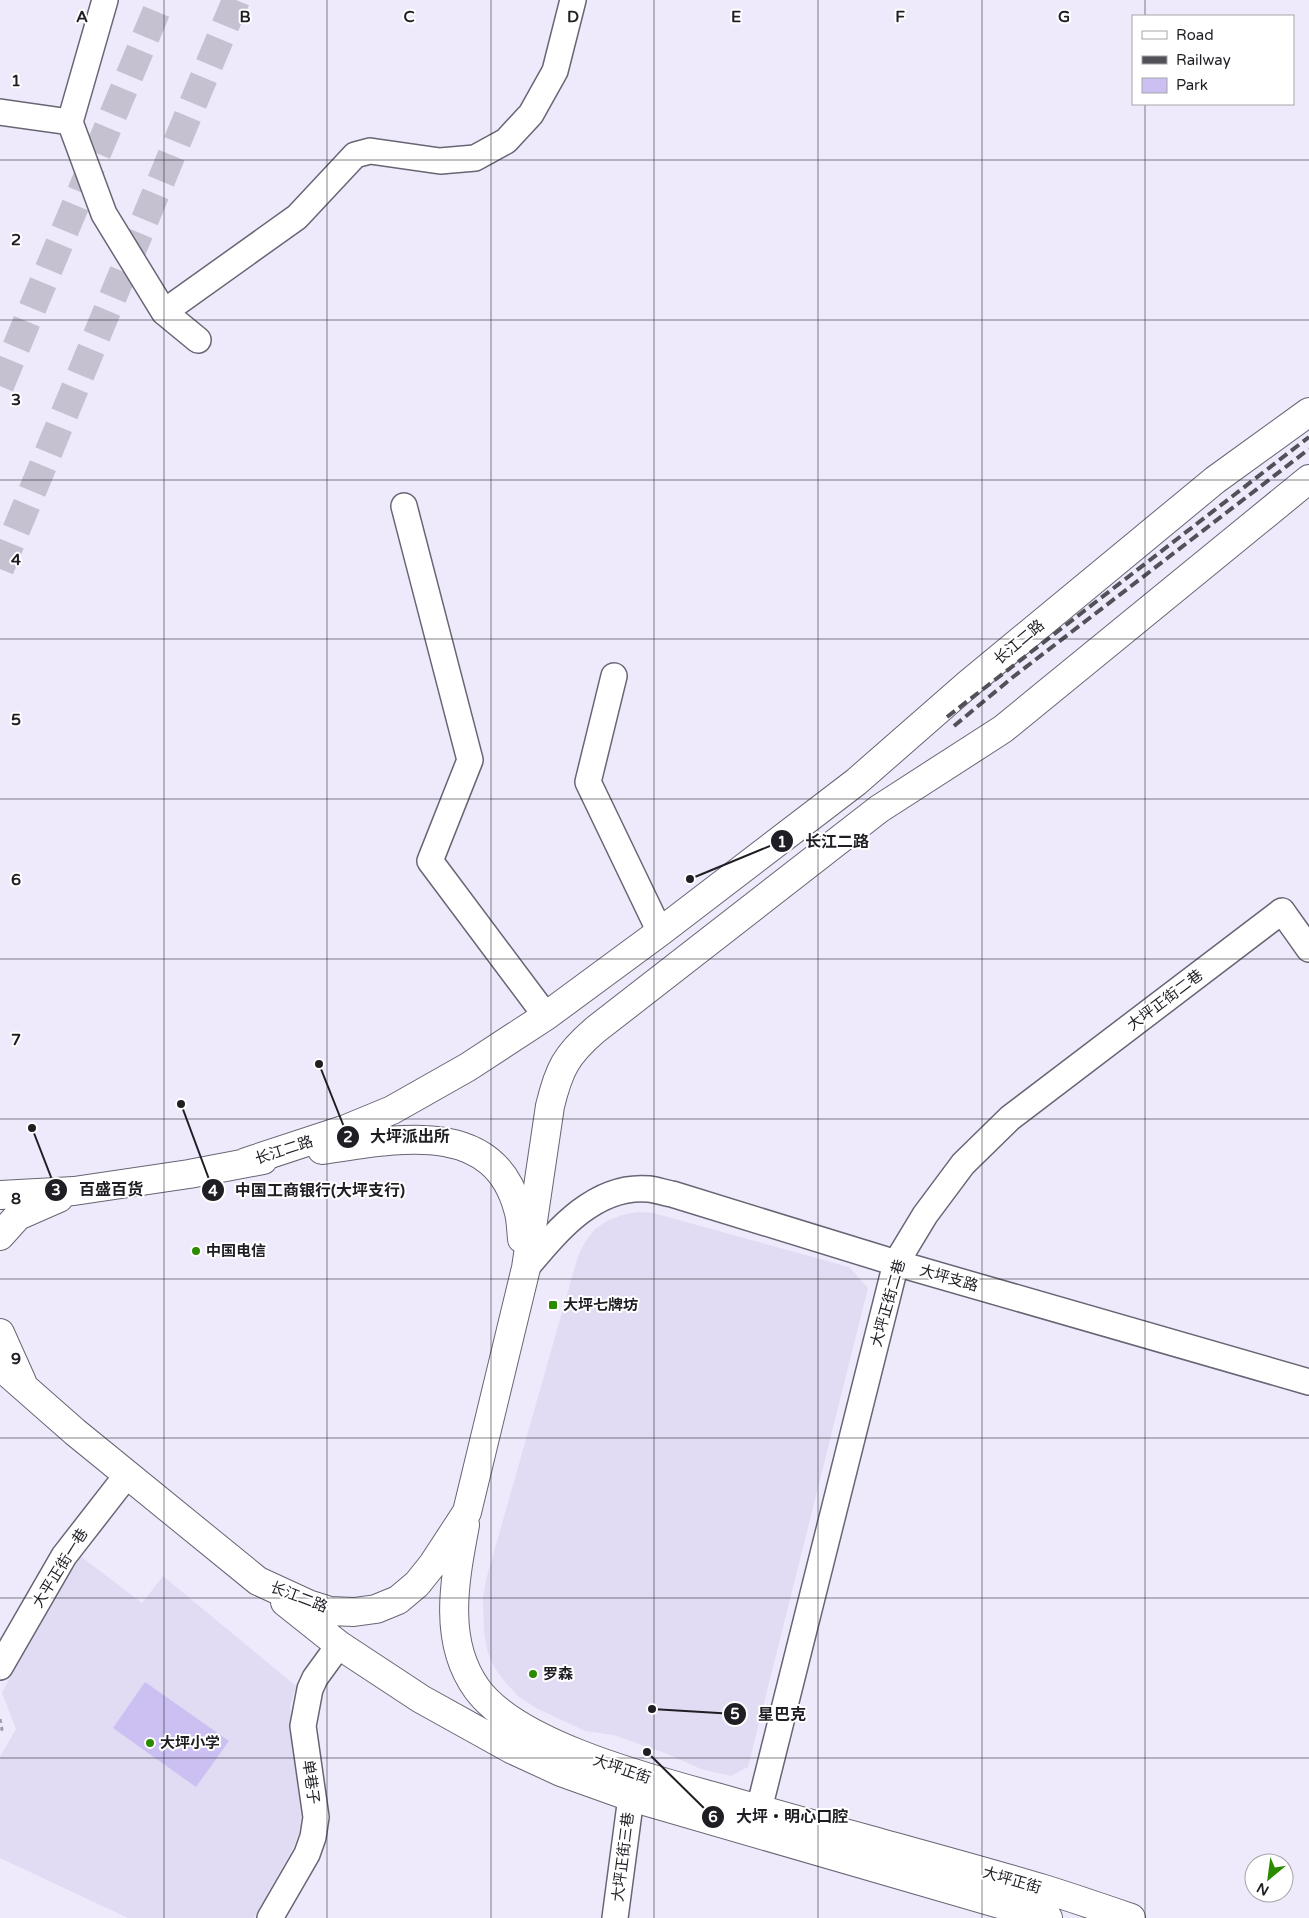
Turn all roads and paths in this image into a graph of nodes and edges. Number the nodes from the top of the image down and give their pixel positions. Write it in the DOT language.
graph roads {
  1 [pos="105,0"];
  2 [pos="573,0"];
  3 [pos="0,112"];
  4 [pos="70,122"];
  5 [pos="164,312"];
  6 [pos="198,340"];
  7 [pos="1309,412"];
  8 [pos="1309,479"];
  9 [pos="404,506"];
  10 [pos="614,676"];
  11 [pos="660,932"];
  12 [pos="1309,949"];
  13 [pos="546,1016"];
  14 [pos="246,1162"];
  15 [pos="74,1191"];
  16 [pos="0,1195"];
  17 [pos="0,1236"];
  18 [pos="896,1263"];
  19 [pos="526,1268"];
  20 [pos="0,1333"];
  21 [pos="0,1366"];
  22 [pos="1309,1382"];
  23 [pos="25,1387"];
  24 [pos="127,1475"];
  25 [pos="467,1512"];
  26 [pos="258,1581"];
  27 [pos="339,1645"];
  28 [pos="0,1667"];
  29 [pos="0,1719"];
  30 [pos="0,1733"];
  31 [pos="631,1797"];
  32 [pos="759,1810"];
  33 [pos="1041,1917"];
  34 [pos="270,1918"];
  35 [pos="615,1918"];
  36 [pos="1131,1918"];
  1 -- 4 [label="street"];
  2 -- 5 [label="street"];
  3 -- 4 [label="street"];
  4 -- 5 [label="street"];
  5 -- 6 [label="street"];
  7 -- 11 [label="main road, 长江二路"];
  8 -- 19 [label="main road, 长江二路"];
  9 -- 13 [label="street"];
  10 -- 11 [label="street"];
  11 -- 13 [label="main road, 长江二路"];
  12 -- 18 [label="street, 大坪正街二巷"];
  13 -- 14 [label="main road, 长江二路"];
  14 -- 15 [label="main road, 长江二路"];
  14 -- 19 [label="main road, 长江二路"];
  15 -- 16 [label="main road, 长江二路"];
  15 -- 17 [label="main road, 长江二路"];
  18 -- 19 [label="street, 大坪支路"];
  18 -- 22 [label="street, 大坪支路"];
  18 -- 32 [label="street, 大坪正街二巷"];
  19 -- 25 [label="main road, 长江二路"];
  20 -- 23 [label="main road, 长江二路"];
  21 -- 23 [label="main road, 长江二路"];
  23 -- 24 [label="main road, 长江二路"];
  24 -- 26 [label="main road, 长江二路"];
  24 -- 28 [label="street, 大平正街一巷"];
  25 -- 26 [label="main road, 长江二路"];
  25 -- 32 [label="main road, 大坪正街"];
  26 -- 27 [label="main road, 大坪正街"];
  27 -- 31 [label="main road, 大坪正街"];
  27 -- 34 [label="street, 单巷子"];
  29 -- 30 [label="path"];
  31 -- 33 [label="main road, 大坪正街"];
  31 -- 35 [label="street, 大坪正街三巷"];
  32 -- 36 [label="main road, 大坪正街"];
}
